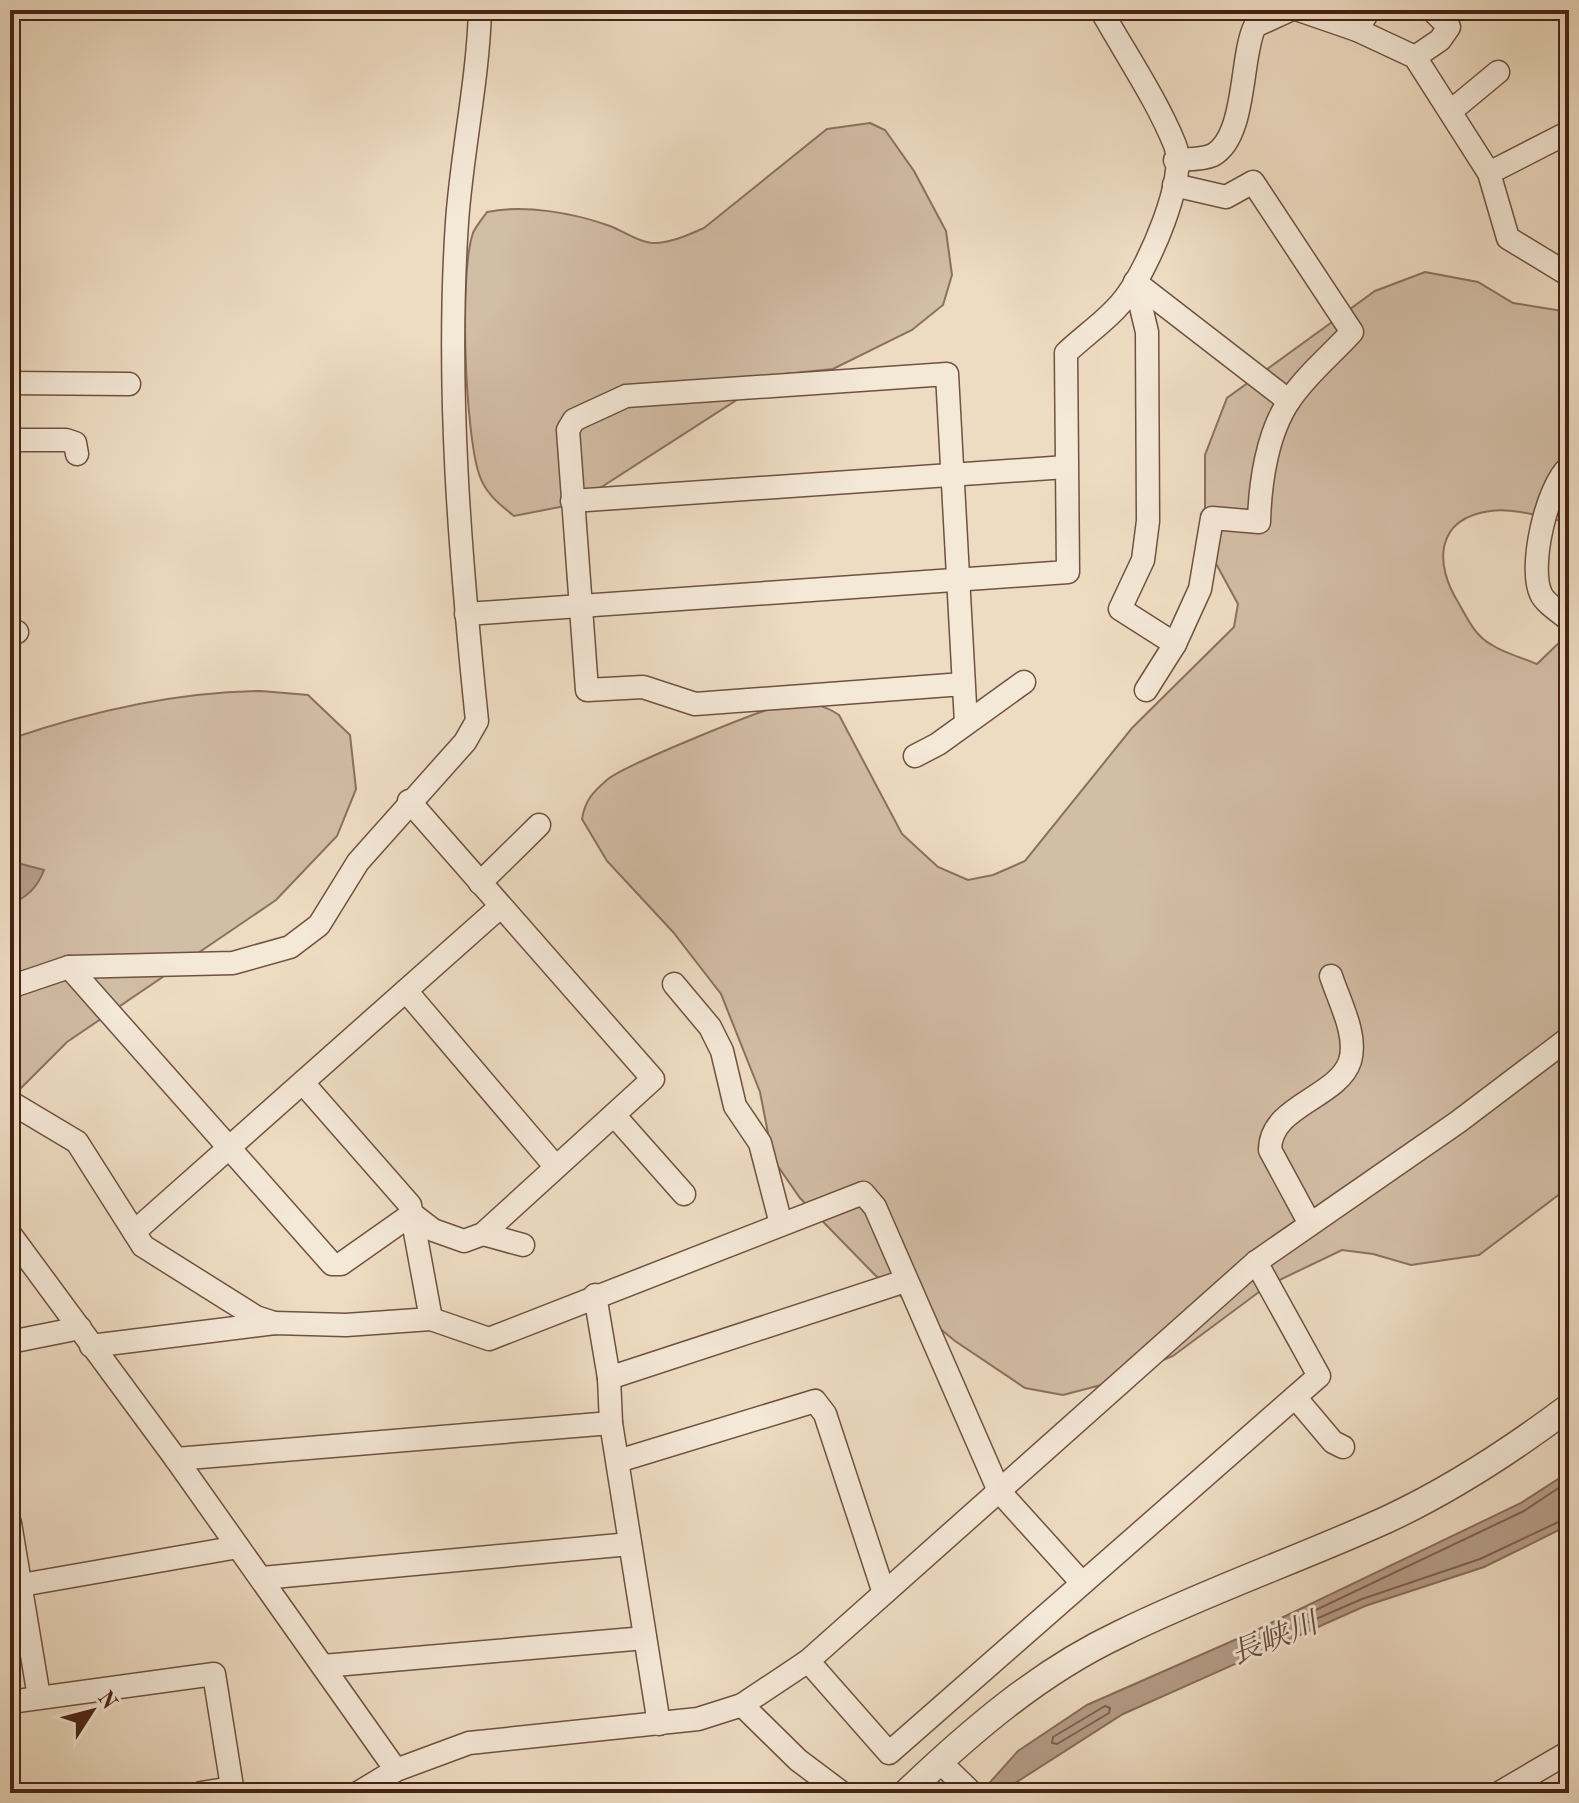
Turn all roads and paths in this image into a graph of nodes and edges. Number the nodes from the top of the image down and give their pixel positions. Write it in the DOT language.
graph roads {
  1 [pos="480,10"];
  2 [pos="1101,10"];
  3 [pos="1290,10"];
  4 [pos="1299,10"];
  5 [pos="1369,10"];
  6 [pos="1435,13"];
  7 [pos="1357,30"];
  8 [pos="1415,57"];
  9 [pos="1498,72"];
  10 [pos="1451,111"];
  11 [pos="1569,132"];
  12 [pos="1175,160"];
  13 [pos="1489,173"];
  14 [pos="1174,185"];
  15 [pos="1569,275"];
  16 [pos="1135,282"];
  17 [pos="10,383"];
  18 [pos="129,384"];
  19 [pos="1289,401"];
  20 [pos="10,440"];
  21 [pos="77,454"];
  22 [pos="1066,467"];
  23 [pos="1569,467"];
  24 [pos="954,474"];
  25 [pos="572,501"];
  26 [pos="958,579"];
  27 [pos="580,607"];
  28 [pos="466,614"];
  29 [pos="1569,620"];
  30 [pos="1175,644"];
  31 [pos="1024,682"];
  32 [pos="963,684"];
  33 [pos="1146,690"];
  34 [pos="966,723"];
  35 [pos="915,756"];
  36 [pos="409,801"];
  37 [pos="539,825"];
  38 [pos="480,883"];
  39 [pos="500,907"];
  40 [pos="69,967"];
  41 [pos="1331,976"];
  42 [pos="674,984"];
  43 [pos="10,987"];
  44 [pos="407,992"];
  45 [pos="1569,1038"];
  46 [pos="303,1083"];
  47 [pos="10,1102"];
  48 [pos="614,1115"];
  49 [pos="228,1147"];
  50 [pos="555,1166"];
  51 [pos="684,1194"];
  52 [pos="412,1214"];
  53 [pos="781,1224"];
  54 [pos="1310,1224"];
  55 [pos="134,1232"];
  56 [pos="10,1234"];
  57 [pos="483,1234"];
  58 [pos="523,1245"];
  59 [pos="1256,1262"];
  60 [pos="905,1281"];
  61 [pos="595,1295"];
  62 [pos="431,1319"];
  63 [pos="275,1323"];
  64 [pos="85,1337"];
  65 [pos="10,1342"];
  66 [pos="609,1378"];
  67 [pos="1295,1397"];
  68 [pos="1569,1407"];
  69 [pos="611,1423"];
  70 [pos="1332,1448"];
  71 [pos="176,1459"];
  72 [pos="618,1461"];
  73 [pos="999,1491"];
  74 [pos="10,1523"];
  75 [pos="630,1544"];
  76 [pos="238,1547"];
  77 [pos="262,1578"];
  78 [pos="1082,1583"];
  79 [pos="15,1586"];
  80 [pos="884,1593"];
  81 [pos="645,1638"];
  82 [pos="808,1661"];
  83 [pos="323,1666"];
  84 [pos="39,1697"];
  85 [pos="10,1702"];
  86 [pos="742,1705"];
  87 [pos="659,1724"];
  88 [pos="1569,1752"];
  89 [pos="939,1761"];
  90 [pos="396,1770"];
  91 [pos="232,1790"];
  92 [pos="201,1793"];
  93 [pos="358,1793"];
  94 [pos="842,1793"];
  95 [pos="906,1793"];
  96 [pos="972,1793"];
  97 [pos="1499,1793"];
  1 -- 28 [label="street"];
  2 -- 12 [label="street"];
  3 -- 12 [label="street"];
  4 -- 7 [label="street"];
  5 -- 7 [label="street"];
  6 -- 8 [label="street"];
  7 -- 8 [label="street"];
  8 -- 10 [label="street"];
  9 -- 10 [label="street"];
  10 -- 13 [label="street"];
  11 -- 13 [label="street"];
  12 -- 14 [label="street"];
  13 -- 15 [label="street"];
  14 -- 16 [label="street"];
  14 -- 19 [label="street"];
  16 -- 19 [label="street"];
  16 -- 22 [label="street"];
  16 -- 30 [label="street"];
  17 -- 18 [label="street"];
  19 -- 30 [label="street"];
  20 -- 21 [label="street"];
  22 -- 24 [label="street"];
  22 -- 26 [label="street"];
  23 -- 29 [label="street"];
  24 -- 25 [label="street"];
  24 -- 25 [label="street"];
  24 -- 26 [label="street"];
  25 -- 27 [label="street"];
  26 -- 27 [label="street"];
  26 -- 32 [label="street"];
  27 -- 28 [label="street"];
  27 -- 32 [label="street"];
  28 -- 36 [label="street"];
  30 -- 33 [label="street"];
  31 -- 34 [label="street"];
  32 -- 34 [label="street"];
  34 -- 35 [label="street"];
  36 -- 38 [label="street"];
  36 -- 40 [label="street"];
  37 -- 38 [label="street"];
  38 -- 39 [label="street"];
  39 -- 44 [label="street"];
  39 -- 48 [label="street"];
  40 -- 43 [label="street"];
  40 -- 49 [label="street"];
  41 -- 54 [label="street"];
  42 -- 53 [label="street"];
  44 -- 46 [label="street"];
  44 -- 50 [label="street"];
  45 -- 54 [label="street"];
  46 -- 49 [label="street"];
  46 -- 52 [label="street"];
  47 -- 55 [label="street"];
  48 -- 50 [label="street"];
  48 -- 51 [label="street"];
  49 -- 52 [label="street"];
  49 -- 55 [label="street"];
  50 -- 57 [label="street"];
  52 -- 57 [label="street"];
  52 -- 62 [label="street"];
  53 -- 60 [label="street"];
  53 -- 61 [label="street"];
  54 -- 59 [label="street"];
  55 -- 63 [label="street"];
  56 -- 64 [label="street"];
  57 -- 58 [label="street"];
  59 -- 67 [label="street"];
  59 -- 73 [label="street"];
  60 -- 66 [label="street"];
  60 -- 73 [label="street"];
  61 -- 62 [label="street"];
  61 -- 66 [label="street"];
  62 -- 63 [label="street"];
  63 -- 64 [label="street"];
  64 -- 65 [label="street"];
  64 -- 71 [label="street"];
  66 -- 69 [label="street"];
  67 -- 70 [label="street"];
  67 -- 78 [label="street"];
  68 -- 89 [label="street"];
  69 -- 71 [label="street"];
  69 -- 72 [label="street"];
  71 -- 76 [label="street"];
  72 -- 75 [label="street"];
  72 -- 80 [label="street"];
  73 -- 78 [label="street"];
  73 -- 80 [label="street"];
  74 -- 79 [label="street"];
  75 -- 77 [label="street"];
  75 -- 81 [label="street"];
  76 -- 77 [label="street"];
  76 -- 79 [label="street"];
  77 -- 83 [label="street"];
  78 -- 82 [label="street"];
  79 -- 84 [label="street"];
  80 -- 82 [label="street"];
  81 -- 83 [label="street"];
  81 -- 87 [label="street"];
  82 -- 86 [label="street"];
  83 -- 90 [label="street"];
  84 -- 85 [label="street"];
  84 -- 91 [label="street"];
  86 -- 87 [label="street"];
  86 -- 94 [label="street"];
  87 -- 90 [label="street"];
  88 -- 97 [label="street"];
  89 -- 95 [label="street"];
  89 -- 96 [label="street"];
  90 -- 93 [label="street"];
  91 -- 92 [label="street"];
}
